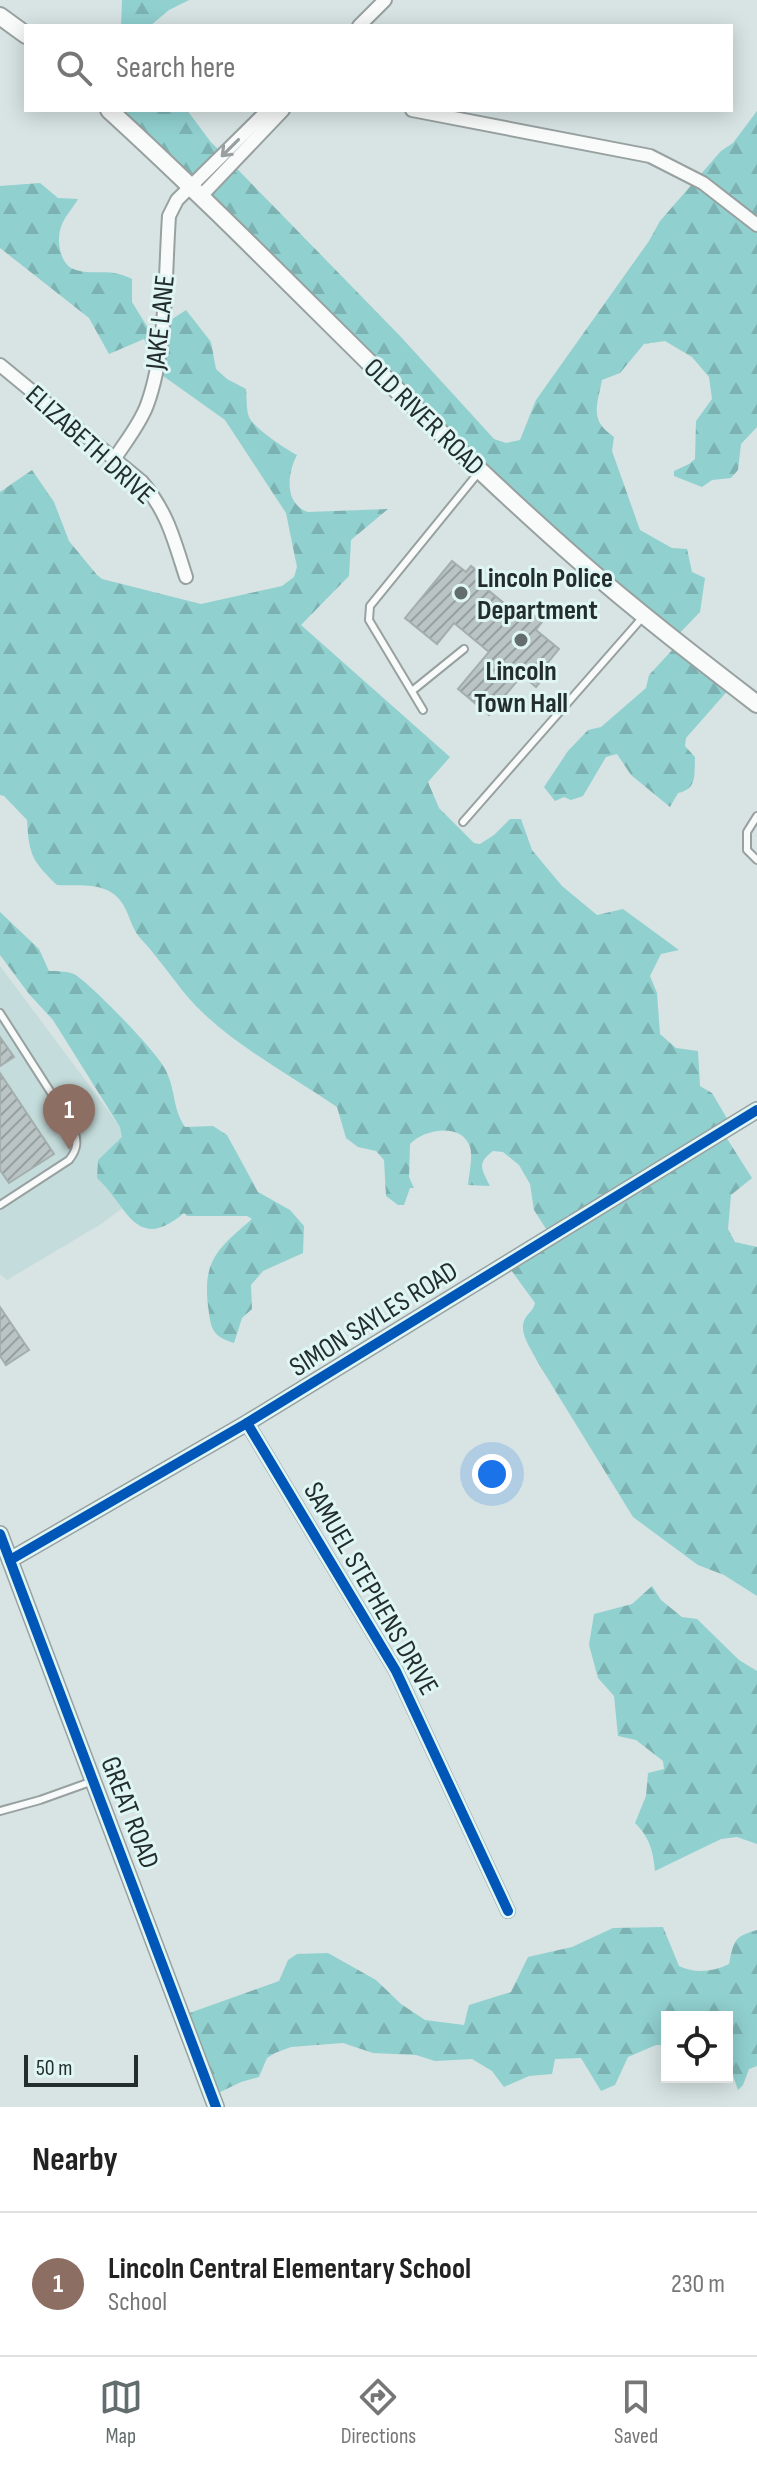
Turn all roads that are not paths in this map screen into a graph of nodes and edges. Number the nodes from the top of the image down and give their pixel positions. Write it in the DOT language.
graph roads {
  1 [pos="385,0"];
  2 [pos="0,16"];
  3 [pos="361,24"];
  4 [pos="24,34"];
  5 [pos="111,112"];
  6 [pos="266,112"];
  7 [pos="281,112"];
  8 [pos="422,112"];
  9 [pos="197,191"];
  10 [pos="757,225"];
  11 [pos="0,365"];
  12 [pos="115,458"];
  13 [pos="480,470"];
  14 [pos="186,577"];
  15 [pos="644,615"];
  16 [pos="464,649"];
  17 [pos="412,691"];
  18 [pos="757,704"];
  19 [pos="423,710"];
  20 [pos="757,816"];
  21 [pos="463,822"];
  22 [pos="757,860"];
  23 [pos="0,1013"];
  24 [pos="757,1110"];
  25 [pos="0,1205"];
  26 [pos="247,1423"];
  27 [pos="0,1534"];
  28 [pos="10,1560"];
  29 [pos="93,1781"];
  30 [pos="0,1811"];
  31 [pos="508,1911"];
  32 [pos="216,2107"];
  1 -- 3 [label="street"];
  2 -- 4 [label="main road"];
  5 -- 9 [label="main road, OLD RIVER ROAD"];
  6 -- 9 [label="street, one-way"];
  7 -- 9 [label="street"];
  8 -- 10 [label="street"];
  9 -- 12 [label="street, JAKE LANE"];
  9 -- 13 [label="main road, OLD RIVER ROAD"];
  11 -- 12 [label="street, ELIZABETH DRIVE"];
  12 -- 14 [label="street, ELIZABETH DRIVE"];
  13 -- 15 [label="main road, OLD RIVER ROAD"];
  13 -- 17 [label="lane"];
  15 -- 18 [label="main road, OLD RIVER ROAD"];
  15 -- 21 [label="lane"];
  16 -- 17 [label="lane"];
  17 -- 19 [label="lane"];
  20 -- 22 [label="lane"];
  23 -- 25 [label="lane"];
  24 -- 26 [label="street, SIMON SAYLES ROAD"];
  26 -- 28 [label="street, SIMON SAYLES ROAD"];
  26 -- 31 [label="street, SAMUEL STEPHENS DRIVE"];
  27 -- 28 [label="street, GREAT ROAD"];
  28 -- 29 [label="street, GREAT ROAD"];
  29 -- 30 [label="lane"];
  29 -- 32 [label="street, GREAT ROAD"];
}
